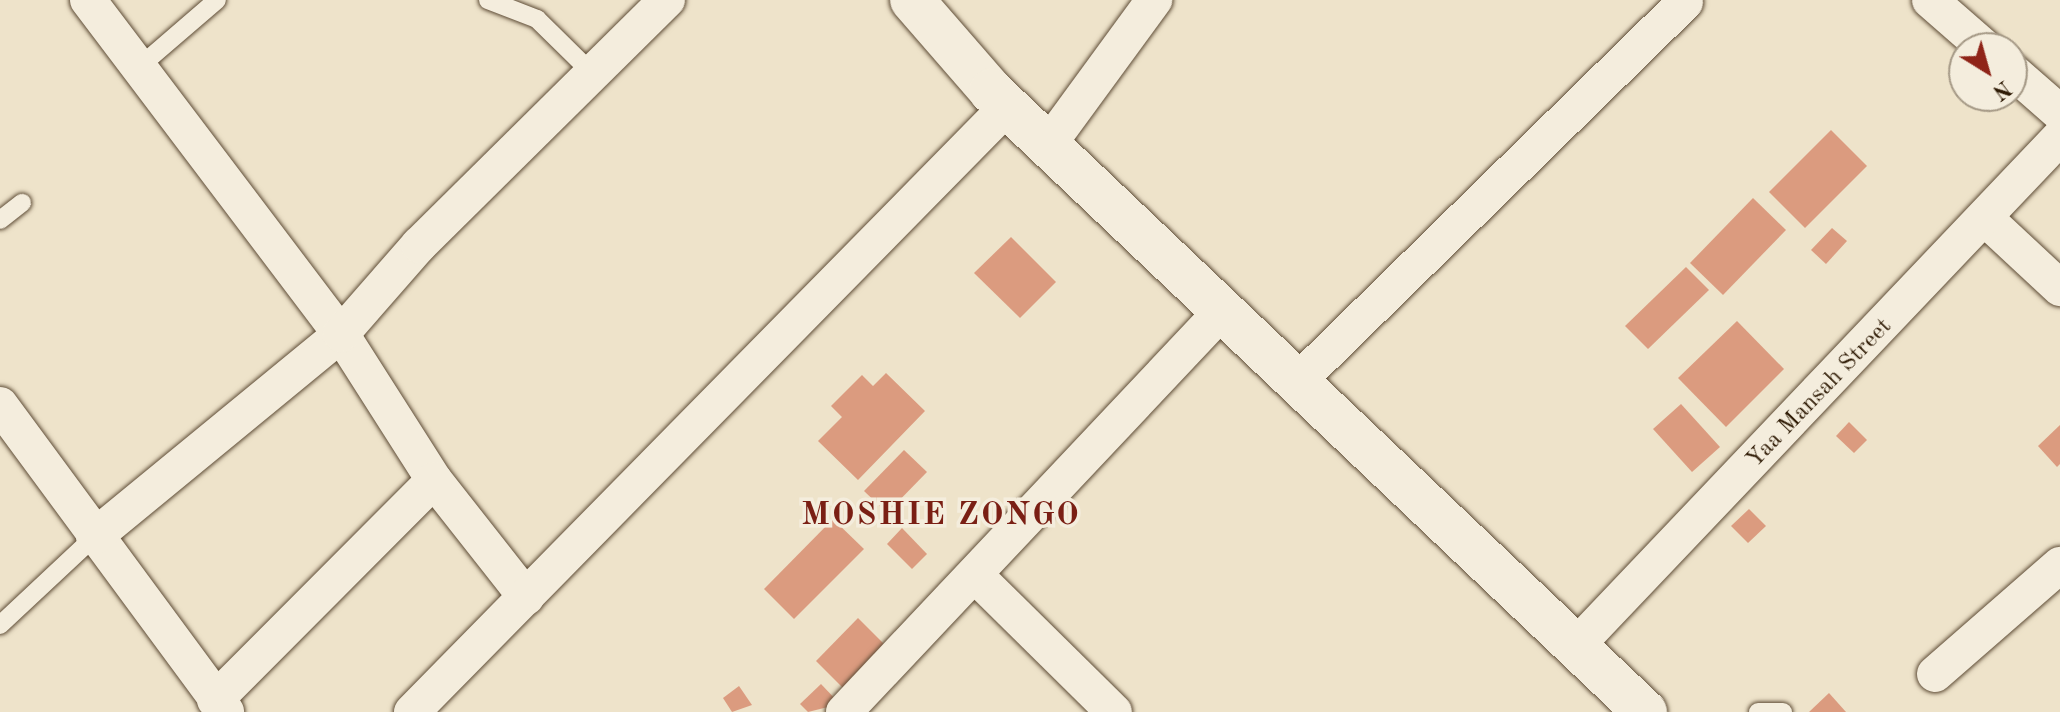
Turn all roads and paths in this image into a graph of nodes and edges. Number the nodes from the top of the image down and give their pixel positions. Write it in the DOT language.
graph roads {
  1 [pos="88,0"];
  2 [pos="217,0"];
  3 [pos="488,0"];
  4 [pos="667,0"];
  5 [pos="912,0"];
  6 [pos="1154,0"];
  7 [pos="1930,0"];
  8 [pos="1685,2"];
  9 [pos="1967,32"];
  10 [pos="138,68"];
  11 [pos="590,71"];
  12 [pos="2028,85"];
  13 [pos="1008,106"];
  14 [pos="2060,113"];
  15 [pos="2060,137"];
  16 [pos="1048,145"];
  17 [pos="22,203"];
  18 [pos="0,220"];
  19 [pos="1987,220"];
  20 [pos="2060,288"];
  21 [pos="1223,310"];
  22 [pos="341,334"];
  23 [pos="1297,382"];
  24 [pos="0,405"];
  25 [pos="434,480"];
  26 [pos="94,537"];
  27 [pos="2060,565"];
  28 [pos="975,575"];
  29 [pos="526,597"];
  30 [pos="0,625"];
  31 [pos="1575,647"];
  32 [pos="1935,674"];
  33 [pos="221,706"];
  34 [pos="412,712"];
  35 [pos="844,712"];
  36 [pos="1114,712"];
  37 [pos="1645,712"];
  38 [pos="1758,712"];
  39 [pos="1783,712"];
  1 -- 10 [label="street"];
  2 -- 10 [label="lane"];
  3 -- 11 [label="lane"];
  4 -- 11 [label="street"];
  5 -- 13 [label="street"];
  6 -- 16 [label="street"];
  7 -- 9 [label="street"];
  8 -- 23 [label="street"];
  10 -- 22 [label="street"];
  11 -- 22 [label="street"];
  12 -- 14 [label="street"];
  13 -- 16 [label="street"];
  13 -- 29 [label="street"];
  15 -- 19 [label="street, Yaa Mansah Street"];
  16 -- 21 [label="street"];
  17 -- 18 [label="lane"];
  19 -- 20 [label="street"];
  19 -- 31 [label="street, Yaa Mansah Street"];
  21 -- 23 [label="street"];
  21 -- 28 [label="street"];
  22 -- 25 [label="street"];
  22 -- 26 [label="street"];
  23 -- 31 [label="street"];
  24 -- 26 [label="street"];
  25 -- 29 [label="street"];
  25 -- 33 [label="street"];
  26 -- 30 [label="lane"];
  26 -- 33 [label="street"];
  27 -- 32 [label="street"];
  28 -- 35 [label="street"];
  28 -- 36 [label="street"];
  29 -- 34 [label="street"];
  31 -- 37 [label="street"];
  38 -- 39 [label="lane"];
}
